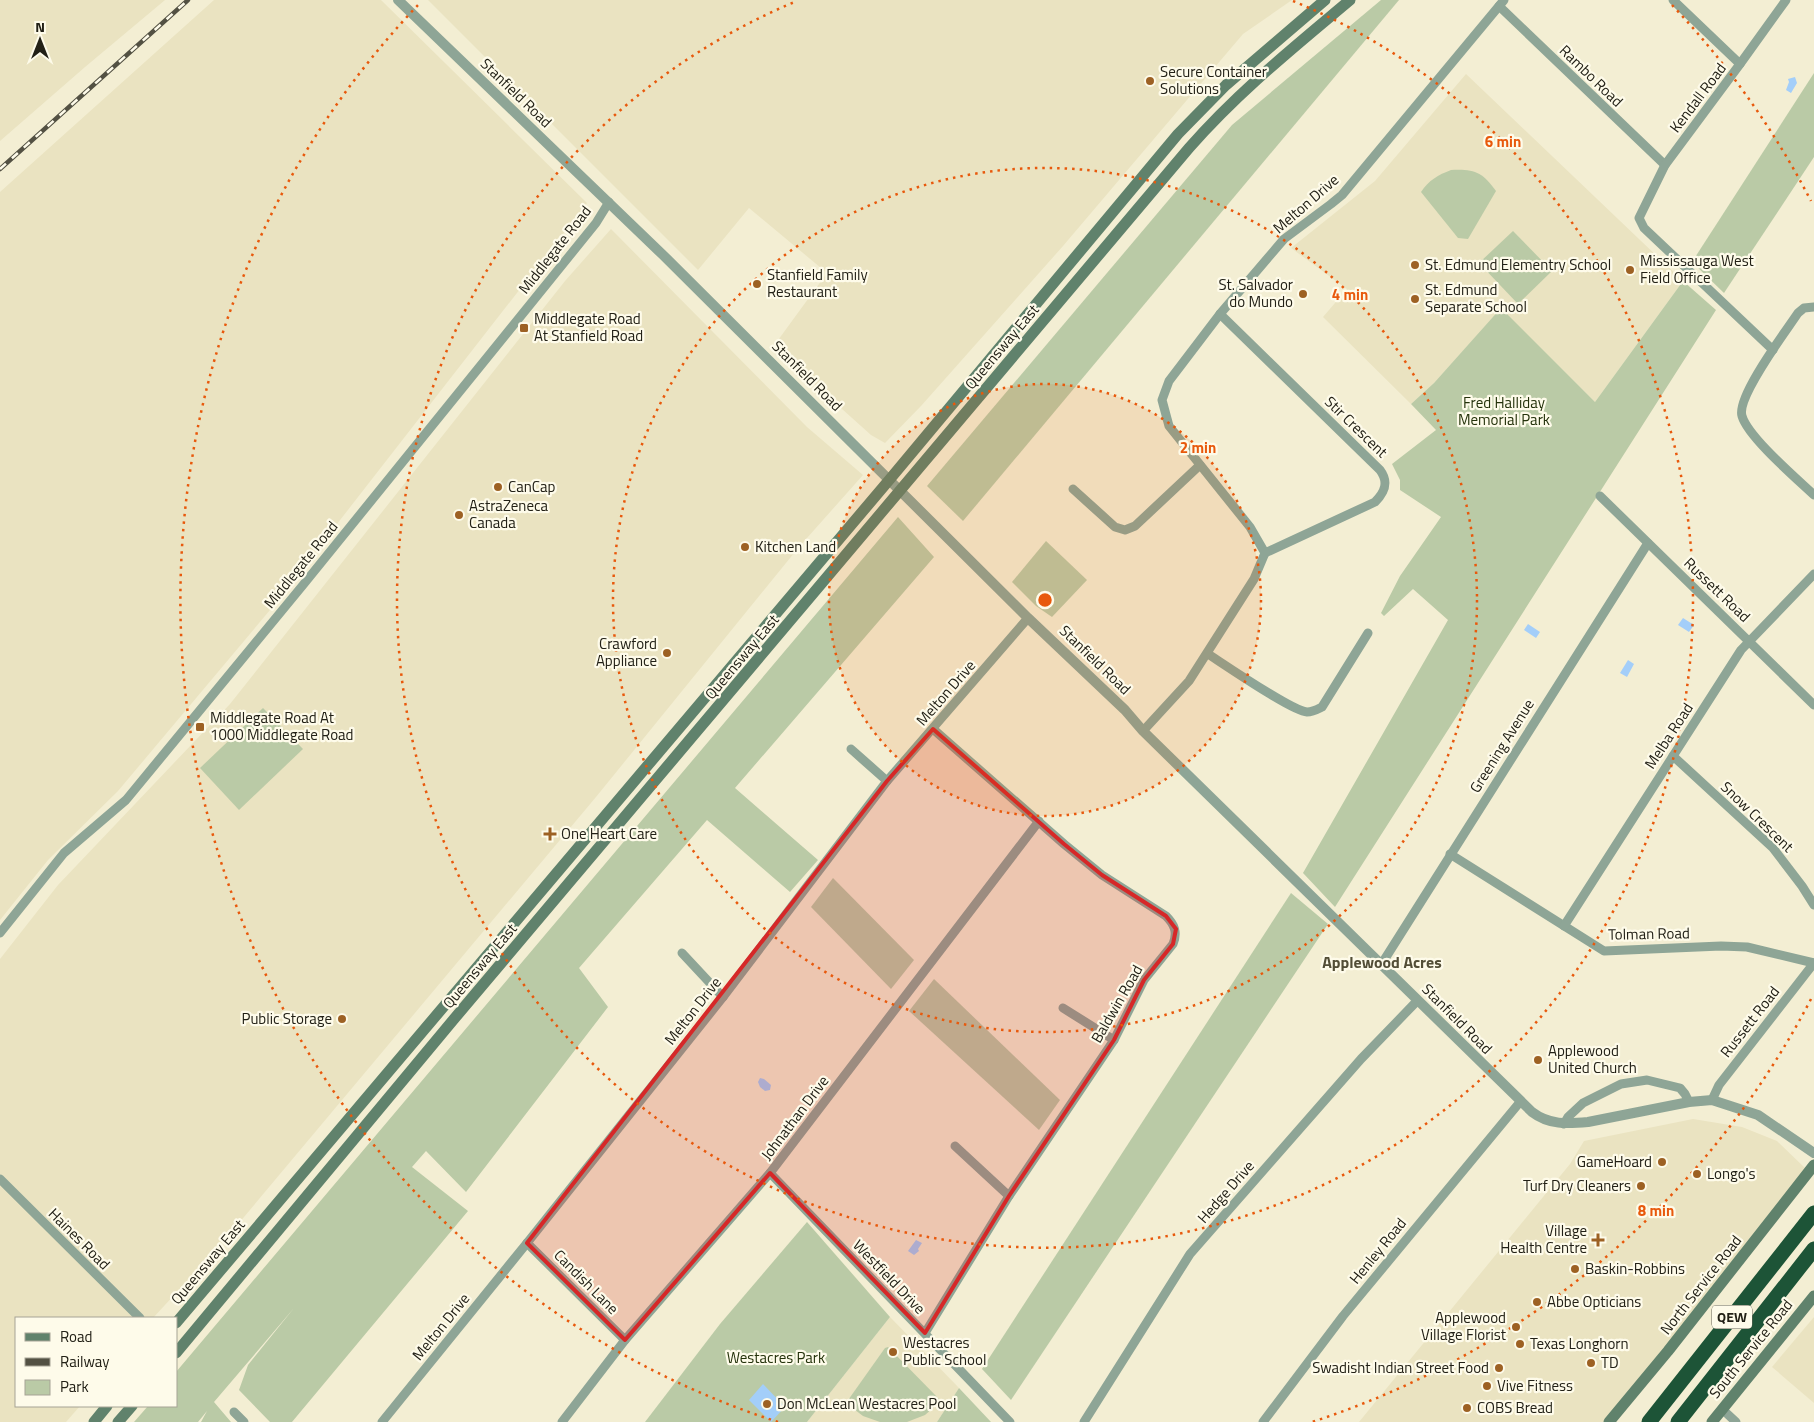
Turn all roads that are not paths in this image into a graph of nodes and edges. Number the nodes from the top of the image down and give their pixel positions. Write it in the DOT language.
graph roads {
  1 [pos="398,0"];
  2 [pos="1324,0"];
  3 [pos="1350,0"];
  4 [pos="1673,0"];
  5 [pos="1786,0"];
  6 [pos="1501,3"];
  7 [pos="1740,64"];
  8 [pos="1665,165"];
  9 [pos="609,202"];
  10 [pos="1814,307"];
  11 [pos="1220,314"];
  12 [pos="1773,350"];
  13 [pos="1200,465"];
  14 [pos="890,479"];
  15 [pos="1073,489"];
  16 [pos="901,491"];
  17 [pos="1814,495"];
  18 [pos="1600,496"];
  19 [pos="1648,543"];
  20 [pos="1265,553"];
  21 [pos="1814,574"];
  22 [pos="1028,618"];
  23 [pos="1368,633"];
  24 [pos="1749,640"];
  25 [pos="1208,654"];
  26 [pos="1814,705"];
  27 [pos="933,729"];
  28 [pos="1143,731"];
  29 [pos="851,749"];
  30 [pos="1673,756"];
  31 [pos="887,781"];
  32 [pos="1039,821"];
  33 [pos="1450,854"];
  34 [pos="1814,905"];
  35 [pos="1564,926"];
  36 [pos="0,933"];
  37 [pos="682,953"];
  38 [pos="1814,963"];
  39 [pos="1381,965"];
  40 [pos="722,996"];
  41 [pos="1417,1001"];
  42 [pos="1063,1008"];
  43 [pos="1114,1040"];
  44 [pos="1712,1100"];
  45 [pos="1520,1102"];
  46 [pos="1688,1102"];
  47 [pos="1564,1124"];
  48 [pos="955,1146"];
  49 [pos="1814,1152"];
  50 [pos="1814,1165"];
  51 [pos="770,1173"];
  52 [pos="0,1179"];
  53 [pos="1009,1196"];
  54 [pos="1814,1212"];
  55 [pos="527,1242"];
  56 [pos="1814,1249"];
  57 [pos="1814,1296"];
  58 [pos="139,1317"];
  59 [pos="178,1321"];
  60 [pos="924,1333"];
  61 [pos="625,1340"];
  62 [pos="178,1351"];
  63 [pos="106,1407"];
  64 [pos="131,1407"];
  65 [pos="1722,1409"];
  66 [pos="234,1412"];
  67 [pos="94,1422"];
  68 [pos="118,1422"];
  69 [pos="244,1422"];
  70 [pos="382,1422"];
  71 [pos="562,1422"];
  72 [pos="1010,1422"];
  73 [pos="1084,1422"];
  74 [pos="1263,1422"];
  75 [pos="1609,1422"];
  76 [pos="1649,1422"];
  77 [pos="1678,1422"];
  78 [pos="1712,1422"];
  79 [pos="1736,1422"];
  1 -- 9 [label="street, Stanfield Road"];
  2 -- 14 [label="main road, Queensway East"];
  3 -- 16 [label="main road, Queensway East"];
  4 -- 7 [label="street"];
  5 -- 7 [label="street, Kendall Road"];
  6 -- 8 [label="street, Rambo Road"];
  6 -- 11 [label="street, Melton Drive"];
  7 -- 8 [label="street, Kendall Road"];
  8 -- 12 [label="street, Kendall Road"];
  9 -- 14 [label="street, Stanfield Road"];
  9 -- 36 [label="street, Middlegate Road"];
  10 -- 12 [label="street"];
  11 -- 13 [label="street, Melton Drive"];
  11 -- 20 [label="street, Stir Crescent"];
  12 -- 17 [label="street"];
  13 -- 15 [label="street"];
  13 -- 20 [label="street, Melton Drive"];
  14 -- 16 [label="street, Stanfield Road"];
  14 -- 59 [label="main road, Queensway East"];
  16 -- 22 [label="street, Stanfield Road"];
  16 -- 62 [label="main road, Queensway East"];
  18 -- 19 [label="street, Russett Road"];
  19 -- 24 [label="street, Russett Road"];
  19 -- 33 [label="street, Greening Avenue"];
  20 -- 25 [label="street"];
  21 -- 24 [label="street, Melba Road"];
  22 -- 27 [label="street, Melton Drive"];
  22 -- 28 [label="street, Stanfield Road"];
  23 -- 25 [label="street"];
  24 -- 26 [label="street, Russett Road"];
  24 -- 30 [label="street, Melba Road"];
  25 -- 28 [label="street"];
  27 -- 31 [label="street, Melton Drive"];
  27 -- 32 [label="street, Baldwin Road"];
  28 -- 39 [label="street, Stanfield Road"];
  29 -- 31 [label="street"];
  30 -- 34 [label="street, Snow Crescent"];
  30 -- 35 [label="street, Melba Road"];
  31 -- 40 [label="street, Melton Drive"];
  32 -- 43 [label="street, Baldwin Road"];
  32 -- 51 [label="street, Johnathan Drive"];
  33 -- 35 [label="street, Tolman Road"];
  33 -- 39 [label="street, Greening Avenue"];
  35 -- 38 [label="street, Tolman Road"];
  37 -- 40 [label="street"];
  38 -- 44 [label="street, Russett Road"];
  39 -- 41 [label="street, Stanfield Road"];
  40 -- 55 [label="street, Melton Drive"];
  41 -- 45 [label="street, Stanfield Road"];
  41 -- 73 [label="street, Hedge Drive"];
  42 -- 43 [label="street"];
  43 -- 53 [label="street, Baldwin Road"];
  44 -- 46 [label="street, Stanfield Road"];
  44 -- 49 [label="street, Stanfield Road"];
  45 -- 47 [label="street, Stanfield Road"];
  45 -- 74 [label="street, Henley Road"];
  46 -- 47 [label="street, Stanfield Road"];
  46 -- 47 [label="street"];
  48 -- 53 [label="street"];
  50 -- 75 [label="main road, North Service Road"];
  51 -- 60 [label="street, Westfield Drive"];
  51 -- 61 [label="street, Johnathan Drive"];
  52 -- 58 [label="street, Haines Road"];
  53 -- 60 [label="street, Baldwin Road"];
  54 -- 76 [label="highway, QEW"];
  55 -- 61 [label="street, Candish Lane"];
  55 -- 70 [label="street, Melton Drive"];
  56 -- 77 [label="highway, QEW"];
  57 -- 65 [label="main road, South Service Road"];
  60 -- 72 [label="street, Westfield Drive"];
  61 -- 71 [label="street, Johnathan Drive"];
  63 -- 67 [label="main road"];
  64 -- 68 [label="main road"];
  65 -- 78 [label="main road, South Service Road"];
  65 -- 79 [label="street"];
  66 -- 69 [label="street"];
}
